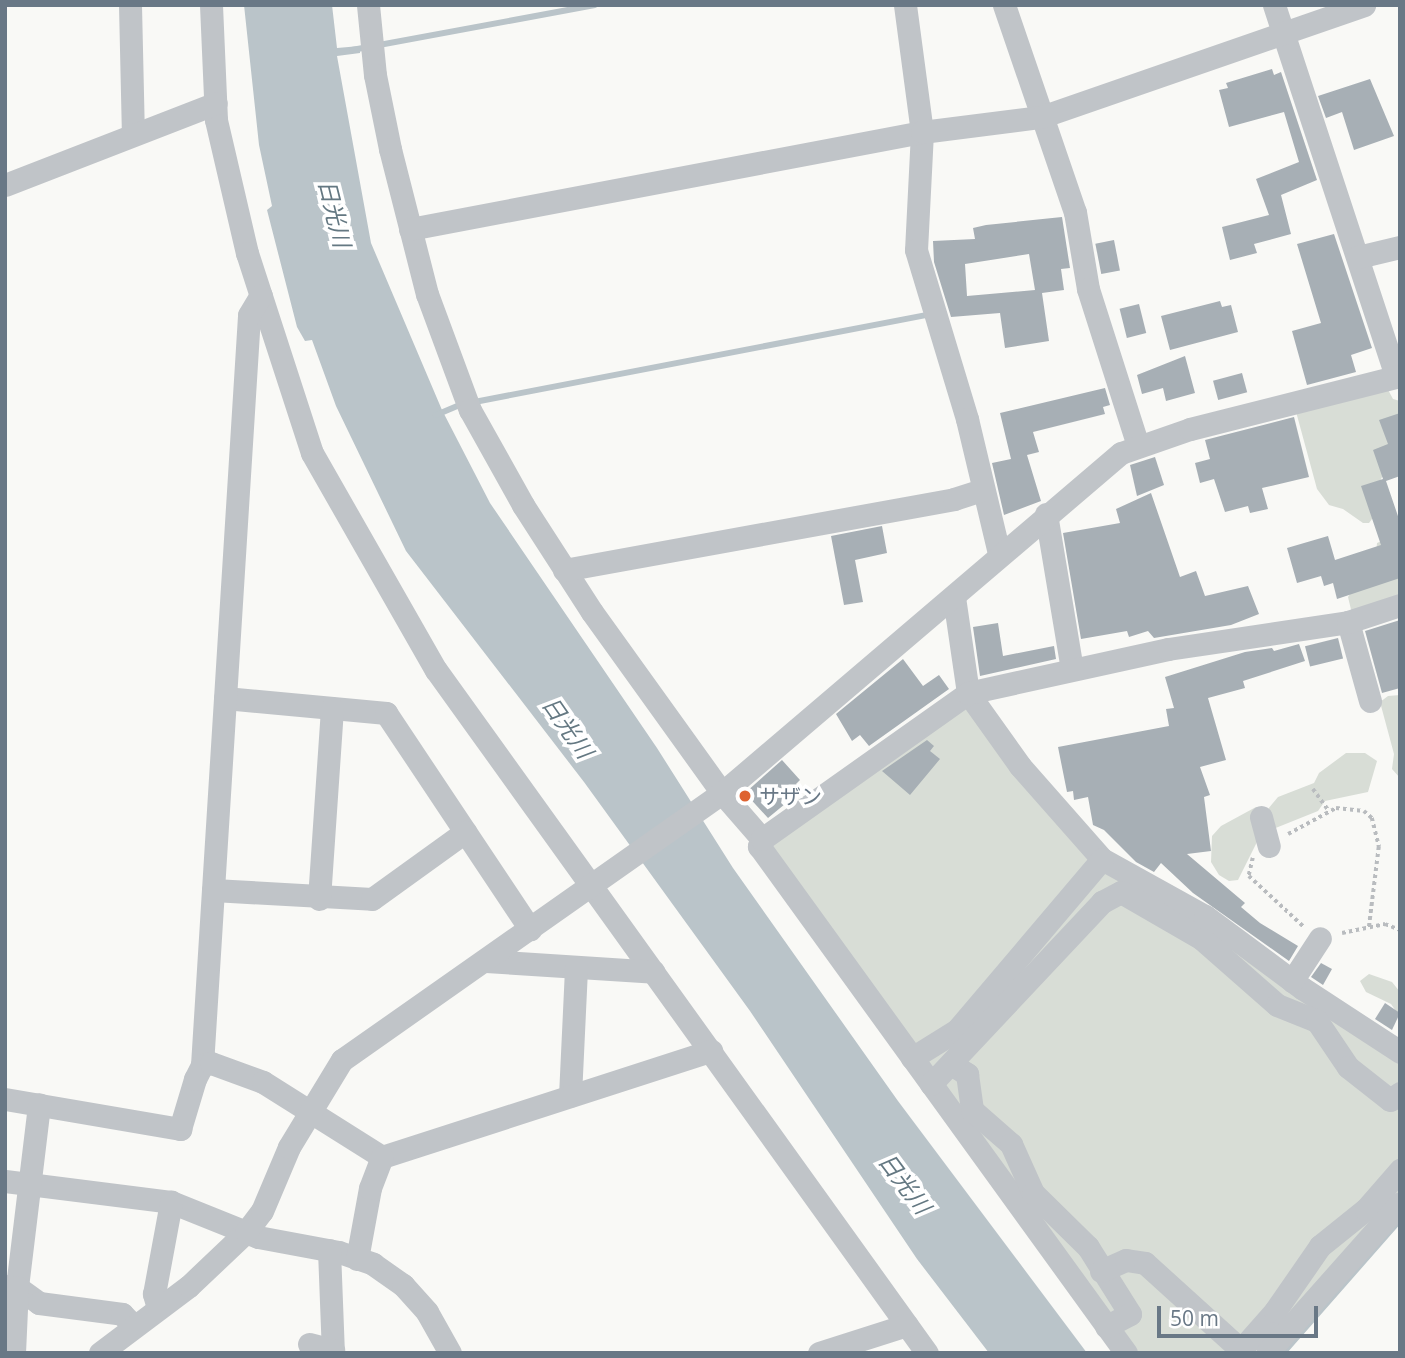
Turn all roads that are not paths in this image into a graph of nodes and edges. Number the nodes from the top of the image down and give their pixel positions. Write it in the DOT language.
graph roads {
  1 [pos="130,5"];
  2 [pos="211,5"];
  3 [pos="368,5"];
  4 [pos="905,5"];
  5 [pos="1004,5"];
  6 [pos="1275,5"];
  7 [pos="1364,5"];
  8 [pos="1283,30"];
  9 [pos="216,103"];
  10 [pos="1041,117"];
  11 [pos="922,132"];
  12 [pos="133,134"];
  13 [pos="5,185"];
  14 [pos="410,229"];
  15 [pos="1400,247"];
  16 [pos="1358,257"];
  17 [pos="261,295"];
  18 [pos="1398,377"];
  19 [pos="1138,446"];
  20 [pos="981,489"];
  21 [pos="1046,514"];
  22 [pos="999,553"];
  23 [pos="564,570"];
  24 [pos="954,597"];
  25 [pos="1400,605"];
  26 [pos="1348,622"];
  27 [pos="1072,669"];
  28 [pos="968,693"];
  29 [pos="225,698"];
  30 [pos="1370,701"];
  31 [pos="332,708"];
  32 [pos="722,793"];
  33 [pos="1261,817"];
  34 [pos="465,832"];
  35 [pos="761,839"];
  36 [pos="1269,846"];
  37 [pos="1102,859"];
  38 [pos="1083,885"];
  39 [pos="591,886"];
  40 [pos="213,890"];
  41 [pos="319,899"];
  42 [pos="1102,902"];
  43 [pos="530,929"];
  44 [pos="1320,938"];
  45 [pos="486,961"];
  46 [pos="576,967"];
  47 [pos="1026,967"];
  48 [pos="654,972"];
  49 [pos="1292,981"];
  50 [pos="711,1051"];
  51 [pos="1400,1052"];
  52 [pos="912,1058"];
  53 [pos="202,1065"];
  54 [pos="953,1065"];
  55 [pos="931,1084"];
  56 [pos="1400,1093"];
  57 [pos="570,1096"];
  58 [pos="5,1099"];
  59 [pos="39,1104"];
  60 [pos="310,1111"];
  61 [pos="382,1157"];
  62 [pos="1400,1170"];
  63 [pos="5,1181"];
  64 [pos="31,1183"];
  65 [pos="171,1202"];
  66 [pos="1400,1203"];
  67 [pos="246,1232"];
  68 [pos="329,1250"];
  69 [pos="357,1259"];
  70 [pos="1101,1271"];
  71 [pos="11,1286"];
  72 [pos="159,1308"];
  73 [pos="907,1325"];
  74 [pos="134,1326"];
  75 [pos="1106,1327"];
  76 [pos="1268,1340"];
  77 [pos="309,1344"];
  78 [pos="334,1351"];
  79 [pos="1240,1351"];
  80 [pos="14,1353"];
  81 [pos="100,1353"];
  82 [pos="450,1353"];
  83 [pos="819,1353"];
  84 [pos="927,1353"];
  85 [pos="1126,1353"];
  1 -- 12 [label="street"];
  2 -- 9 [label="street"];
  3 -- 14 [label="street"];
  4 -- 11 [label="street"];
  5 -- 10 [label="street"];
  6 -- 8 [label="street"];
  7 -- 8 [label="street"];
  8 -- 10 [label="street"];
  8 -- 16 [label="street"];
  9 -- 12 [label="street"];
  9 -- 17 [label="street"];
  10 -- 11 [label="street"];
  10 -- 19 [label="street"];
  11 -- 14 [label="street"];
  11 -- 20 [label="street"];
  12 -- 13 [label="street"];
  14 -- 23 [label="street"];
  15 -- 16 [label="street"];
  16 -- 18 [label="street"];
  17 -- 29 [label="street"];
  17 -- 39 [label="street"];
  18 -- 19 [label="street"];
  19 -- 21 [label="street"];
  20 -- 22 [label="street"];
  20 -- 23 [label="street"];
  21 -- 22 [label="street"];
  21 -- 27 [label="street"];
  22 -- 24 [label="street"];
  23 -- 32 [label="street"];
  24 -- 28 [label="street"];
  24 -- 32 [label="street"];
  25 -- 26 [label="street"];
  26 -- 27 [label="street"];
  26 -- 30 [label="street"];
  27 -- 28 [label="street"];
  28 -- 35 [label="street"];
  28 -- 37 [label="street"];
  29 -- 31 [label="street"];
  29 -- 40 [label="street"];
  31 -- 34 [label="street"];
  31 -- 41 [label="street"];
  32 -- 35 [label="street"];
  32 -- 39 [label="street"];
  33 -- 36 [label="street"];
  34 -- 41 [label="street"];
  34 -- 43 [label="street"];
  35 -- 52 [label="street"];
  37 -- 38 [label="street"];
  37 -- 49 [label="street"];
  38 -- 42 [label="street"];
  38 -- 47 [label="street"];
  39 -- 43 [label="street"];
  39 -- 48 [label="street"];
  40 -- 41 [label="street"];
  40 -- 53 [label="street"];
  42 -- 47 [label="street"];
  42 -- 56 [label="street"];
  43 -- 45 [label="street"];
  44 -- 49 [label="street"];
  45 -- 46 [label="street"];
  45 -- 60 [label="street"];
  46 -- 48 [label="street"];
  46 -- 57 [label="street"];
  47 -- 52 [label="street"];
  47 -- 54 [label="street"];
  48 -- 50 [label="street"];
  49 -- 51 [label="street"];
  50 -- 57 [label="street"];
  50 -- 73 [label="street"];
  52 -- 55 [label="street"];
  53 -- 59 [label="street"];
  53 -- 60 [label="street"];
  54 -- 55 [label="street"];
  54 -- 70 [label="street"];
  55 -- 75 [label="street"];
  57 -- 61 [label="street"];
  58 -- 59 [label="street"];
  59 -- 64 [label="street"];
  60 -- 61 [label="street"];
  60 -- 67 [label="street"];
  61 -- 69 [label="street"];
  62 -- 76 [label="street"];
  63 -- 64 [label="street"];
  64 -- 65 [label="street"];
  64 -- 71 [label="street"];
  65 -- 67 [label="street"];
  65 -- 72 [label="street"];
  66 -- 76 [label="street"];
  67 -- 68 [label="street"];
  67 -- 72 [label="street"];
  68 -- 69 [label="street"];
  68 -- 78 [label="street"];
  69 -- 82 [label="street"];
  70 -- 75 [label="street"];
  70 -- 79 [label="street"];
  71 -- 74 [label="street"];
  71 -- 80 [label="street"];
  72 -- 74 [label="street"];
  73 -- 83 [label="street"];
  73 -- 84 [label="street"];
  74 -- 81 [label="street"];
  75 -- 85 [label="street"];
  76 -- 79 [label="street"];
  77 -- 78 [label="street"];
}
